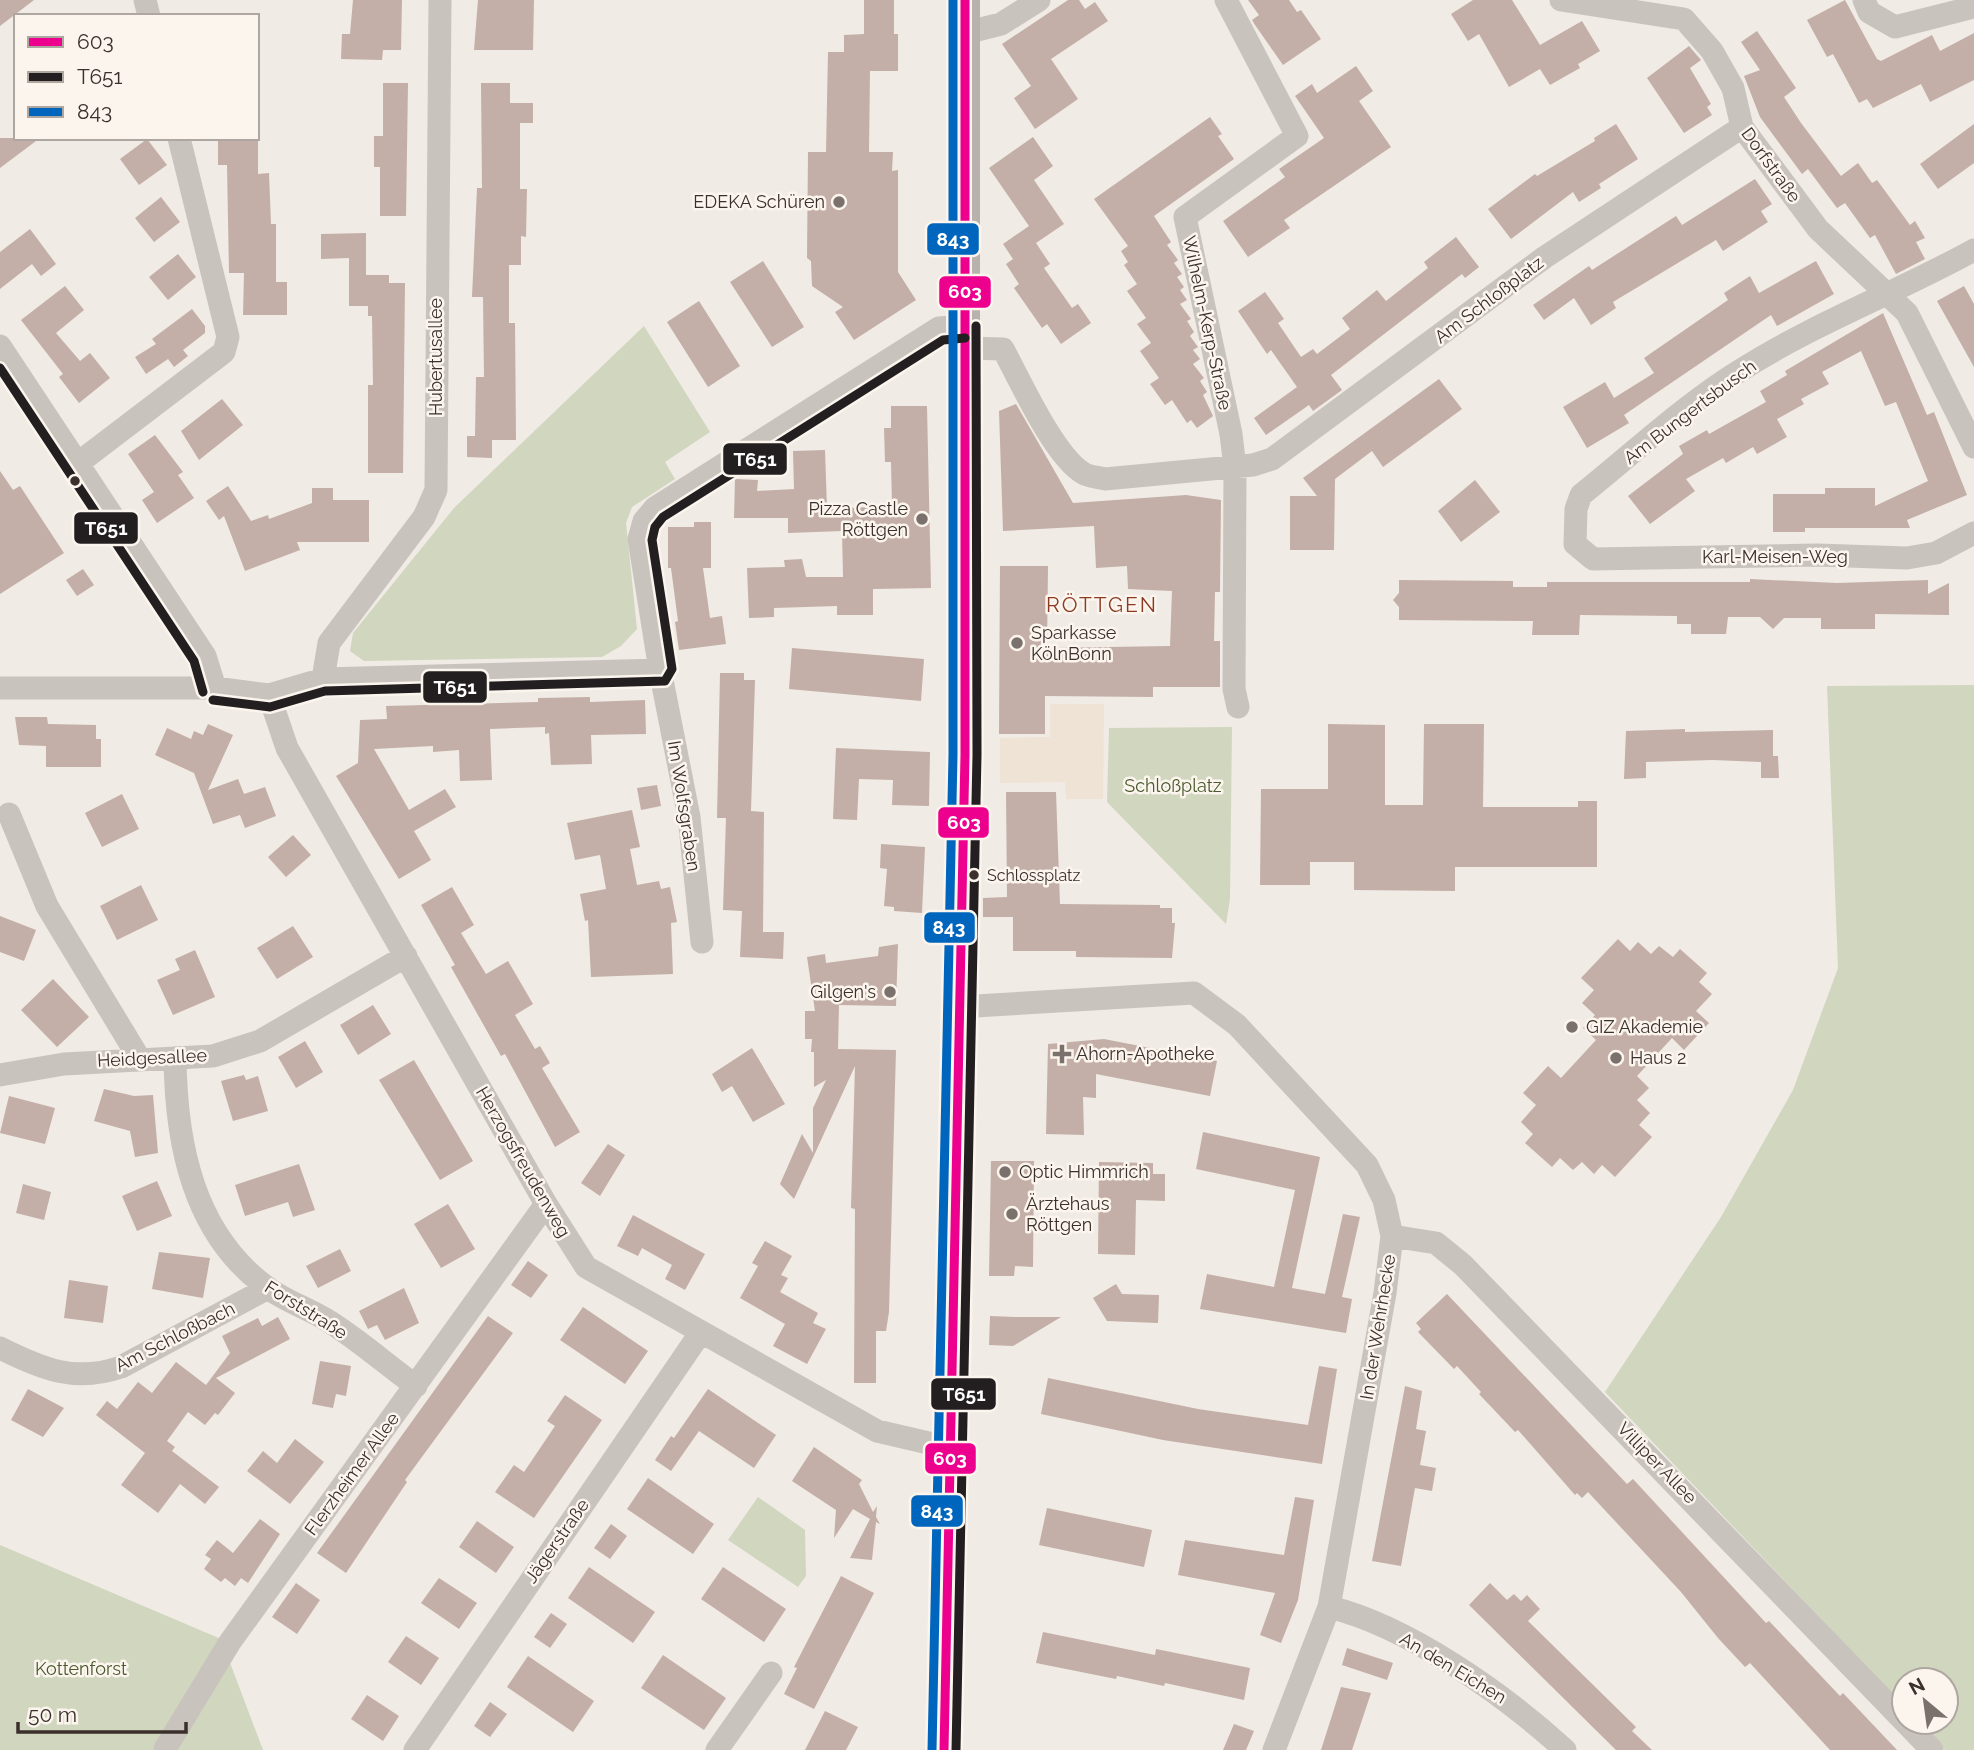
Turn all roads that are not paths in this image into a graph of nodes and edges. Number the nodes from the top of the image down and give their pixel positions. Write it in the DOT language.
graph roads {
  1 [pos="440,0"];
  2 [pos="965,0"];
  3 [pos="1039,0"];
  4 [pos="1226,0"];
  5 [pos="1561,0"];
  6 [pos="1864,0"];
  7 [pos="1974,7"];
  8 [pos="965,33"];
  9 [pos="1742,127"];
  10 [pos="179,140"];
  11 [pos="1974,250"];
  12 [pos="1885,293"];
  13 [pos="964,337"];
  14 [pos="0,346"];
  15 [pos="1974,447"];
  16 [pos="77,464"];
  17 [pos="1235,468"];
  18 [pos="1974,533"];
  19 [pos="1575,544"];
  20 [pos="660,670"];
  21 [pos="323,679"];
  22 [pos="0,688"];
  23 [pos="215,688"];
  24 [pos="269,695"];
  25 [pos="1238,707"];
  26 [pos="9,814"];
  27 [pos="702,942"];
  28 [pos="406,956"];
  29 [pos="959,1007"];
  30 [pos="139,1058"];
  31 [pos="175,1058"];
  32 [pos="0,1075"];
  33 [pos="546,1203"];
  34 [pos="1392,1236"];
  35 [pos="268,1288"];
  36 [pos="701,1332"];
  37 [pos="0,1348"];
  38 [pos="416,1386"];
  39 [pos="950,1448"];
  40 [pos="1329,1607"];
  41 [pos="771,1673"];
  42 [pos="1890,1706"];
  43 [pos="1919,1736"];
  44 [pos="1558,1748"];
  45 [pos="165,1749"];
  46 [pos="415,1750"];
  47 [pos="717,1750"];
  48 [pos="944,1750"];
  49 [pos="1274,1750"];
  50 [pos="1932,1750"];
  1 -- 21 [label="street, Hubertusallee"];
  2 -- 8 [label="main road"];
  3 -- 8 [label="street"];
  4 -- 17 [label="street, Wilhelm-Kerp-Straße"];
  5 -- 9 [label="street, Dorfstraße"];
  6 -- 7 [label="street"];
  8 -- 13 [label="main road"];
  9 -- 12 [label="street, Dorfstraße"];
  9 -- 17 [label="street, Am Schloßplatz"];
  10 -- 16 [label="street"];
  11 -- 12 [label="street"];
  12 -- 15 [label="street, Dorfstraße"];
  12 -- 19 [label="street, Am Bungertsbusch"];
  13 -- 17 [label="street, Am Schloßplatz"];
  13 -- 20 [label="street, Im Wolfsgraben"];
  13 -- 29 [label="main road"];
  14 -- 16 [label="street"];
  16 -- 23 [label="street"];
  17 -- 25 [label="street"];
  18 -- 19 [label="street, Karl-Meisen-Weg"];
  20 -- 21 [label="street"];
  20 -- 27 [label="street, Im Wolfsgraben"];
  21 -- 24 [label="street"];
  22 -- 23 [label="street"];
  23 -- 24 [label="street"];
  24 -- 28 [label="street, Herzogsfreudenweg"];
  26 -- 30 [label="street"];
  28 -- 31 [label="street, Heidgesallee"];
  28 -- 33 [label="street, Herzogsfreudenweg"];
  29 -- 34 [label="street, In der Wehrhecke"];
  29 -- 39 [label="main road"];
  30 -- 31 [label="street, Heidgesallee"];
  30 -- 32 [label="street, Heidgesallee"];
  31 -- 35 [label="street, Forststraße"];
  33 -- 36 [label="street, Herzogsfreudenweg"];
  33 -- 38 [label="street, Flerzheimer Allee"];
  34 -- 40 [label="street, In der Wehrhecke"];
  34 -- 42 [label="street, Villiper Allee"];
  35 -- 37 [label="street, Am Schloßbach"];
  35 -- 38 [label="street, Forststraße"];
  36 -- 39 [label="street, Herzogsfreudenweg"];
  36 -- 46 [label="street, Jägerstraße"];
  38 -- 45 [label="street, Flerzheimer Allee"];
  39 -- 48 [label="main road"];
  40 -- 44 [label="street, An den Eichen"];
  40 -- 49 [label="street, In der Wehrhecke"];
  41 -- 47 [label="street"];
  43 -- 50 [label="street, Villiper Allee"];
}
